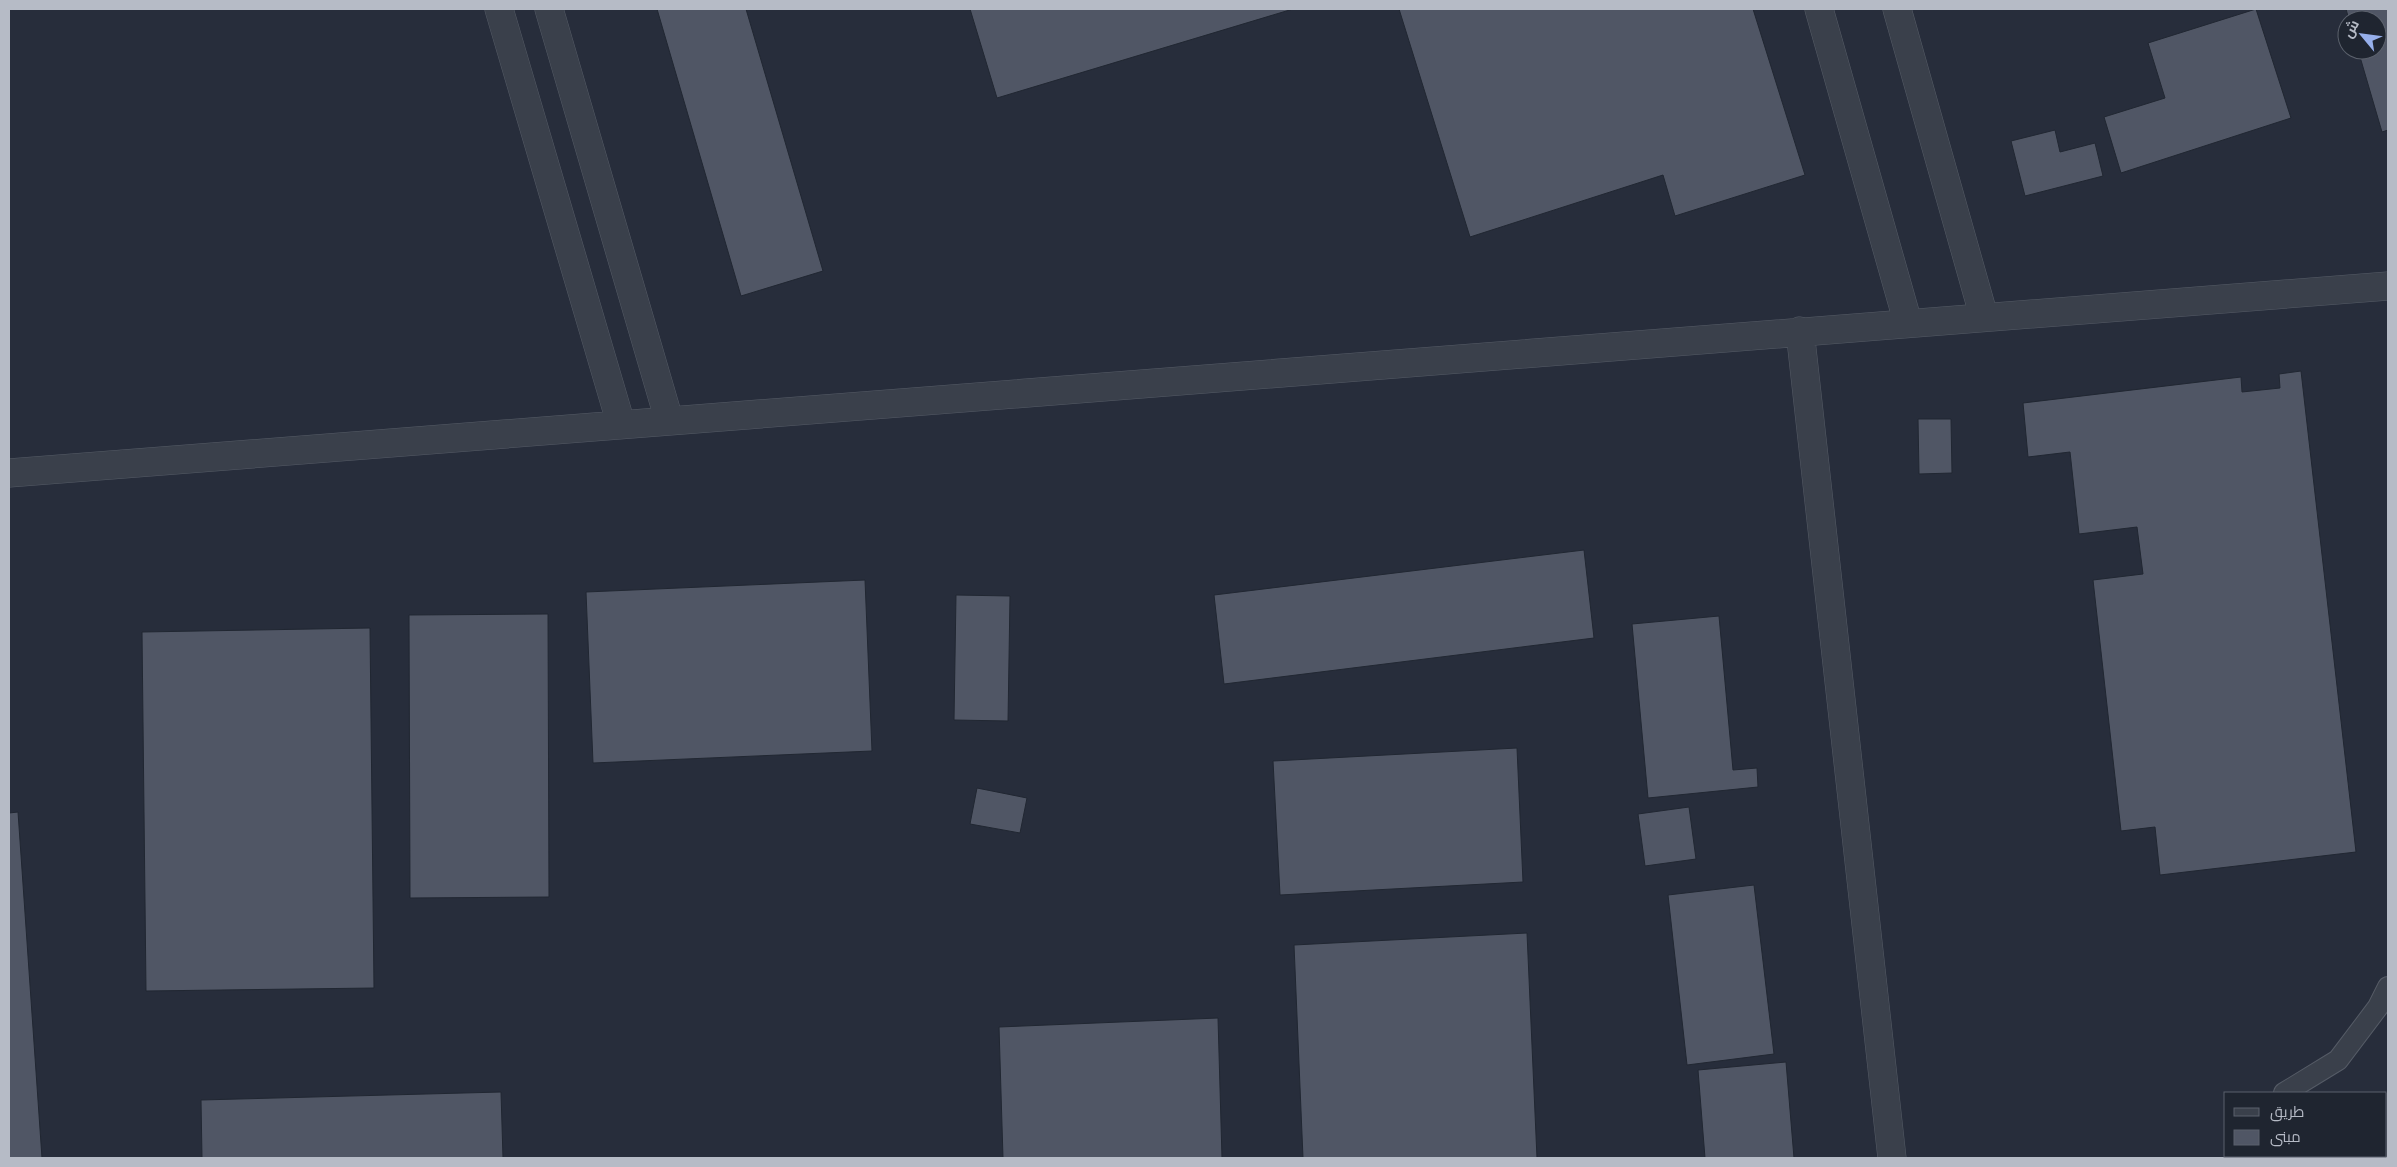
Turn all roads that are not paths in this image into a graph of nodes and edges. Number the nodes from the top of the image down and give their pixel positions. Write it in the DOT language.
graph roads {
  1 [pos="499,9"];
  2 [pos="549,9"];
  3 [pos="1818,9"];
  4 [pos="1897,9"];
  5 [pos="2388,286"];
  6 [pos="1984,317"];
  7 [pos="1908,323"];
  8 [pos="1800,331"];
  9 [pos="669,420"];
  10 [pos="621,424"];
  11 [pos="9,473"];
  12 [pos="2388,987"];
  13 [pos="2286,1092"];
  14 [pos="1892,1158"];
  1 -- 10 [label="street"];
  2 -- 9 [label="street"];
  3 -- 7 [label="street"];
  4 -- 6 [label="street"];
  5 -- 6 [label="street"];
  6 -- 7 [label="street"];
  7 -- 8 [label="street"];
  8 -- 9 [label="street"];
  8 -- 14 [label="street"];
  9 -- 10 [label="street"];
  10 -- 11 [label="street"];
  12 -- 13 [label="lane"];
}
